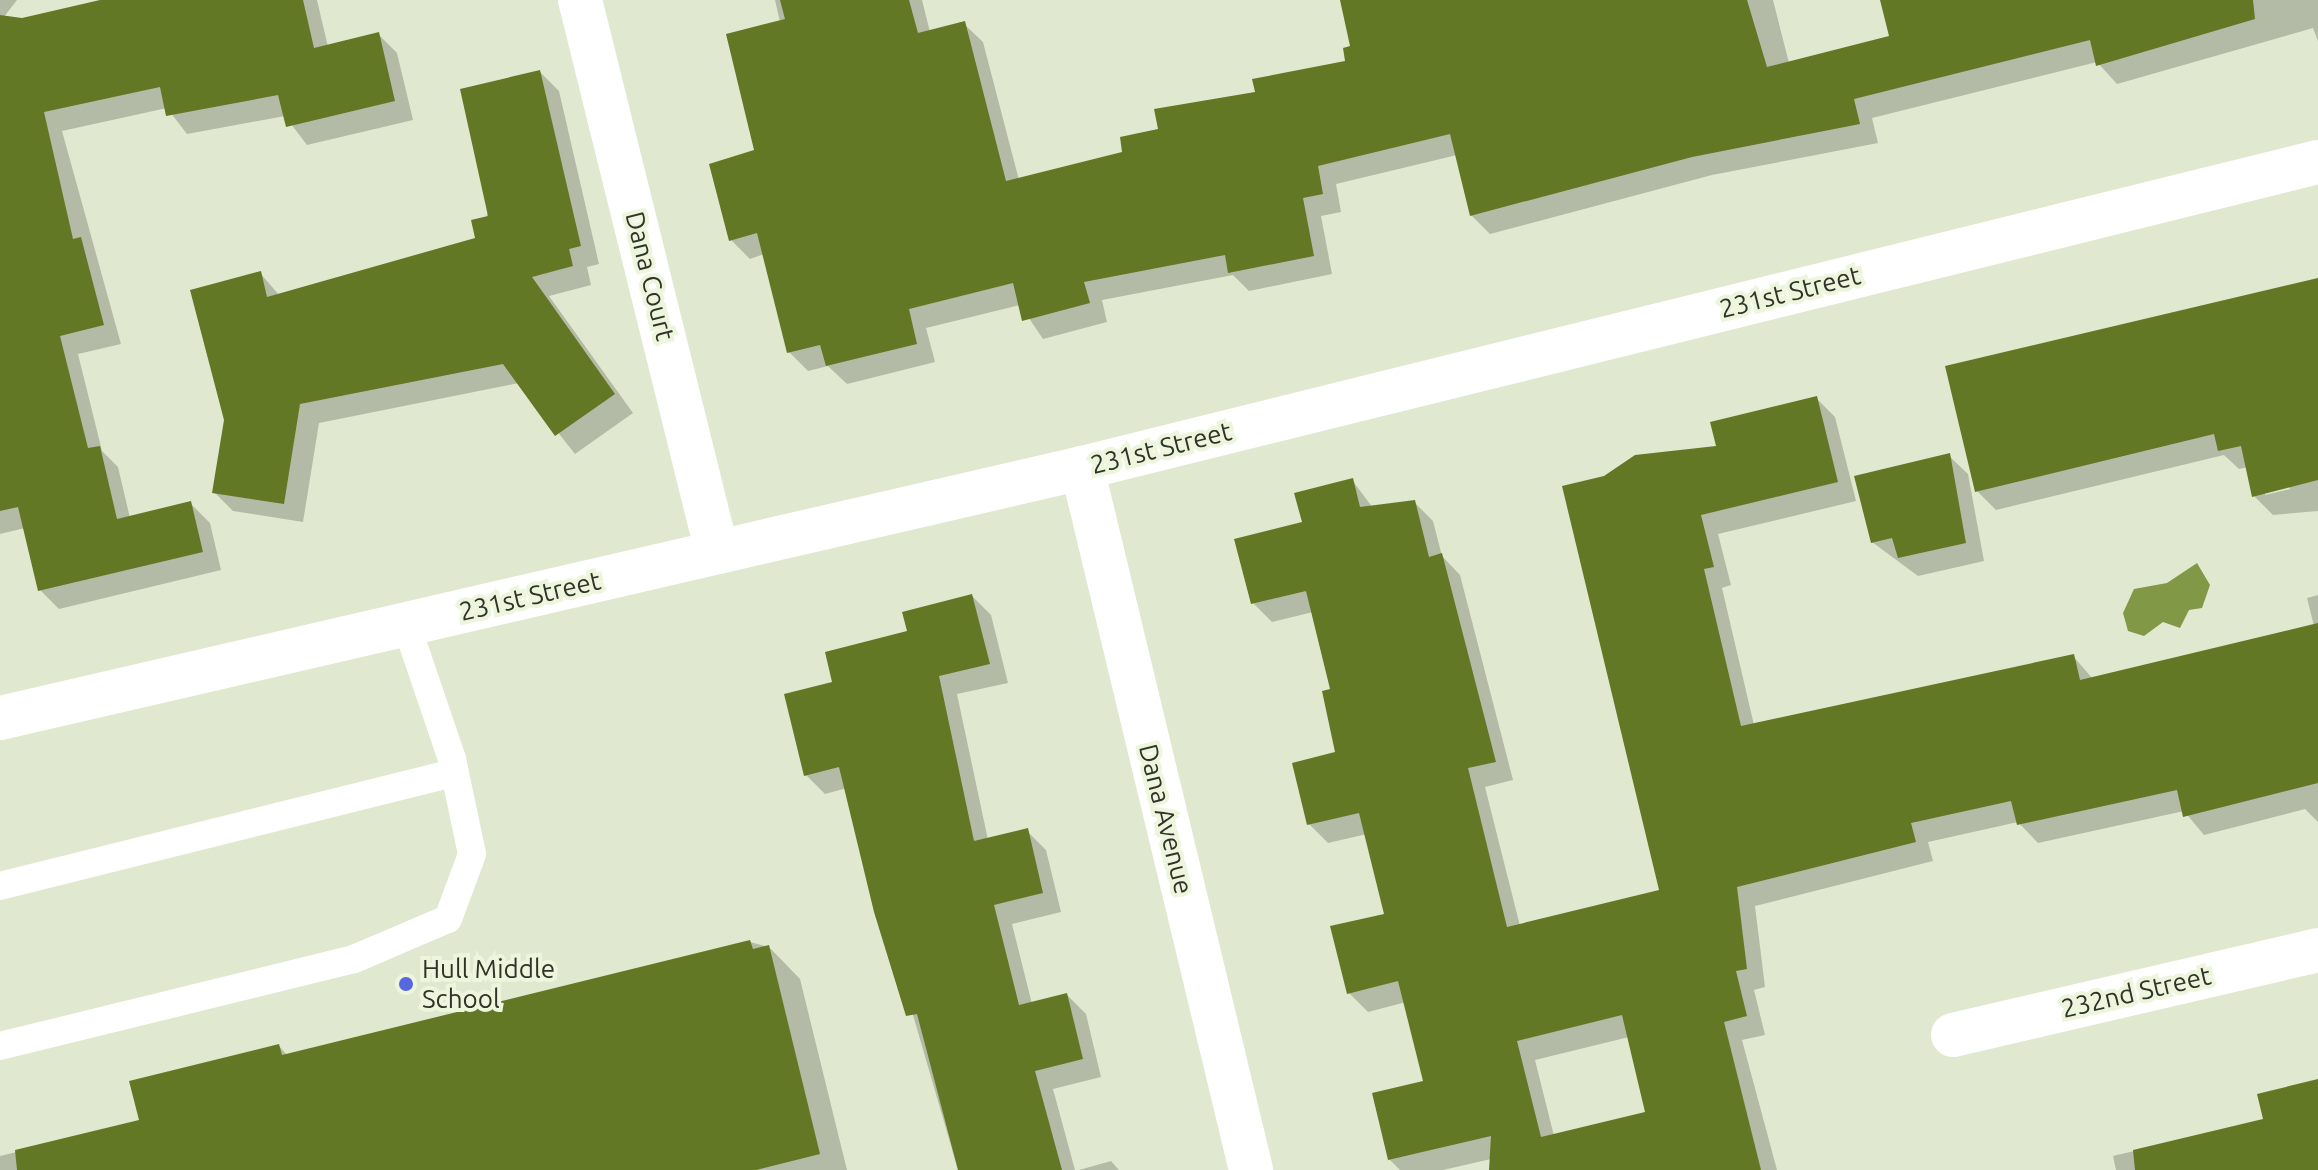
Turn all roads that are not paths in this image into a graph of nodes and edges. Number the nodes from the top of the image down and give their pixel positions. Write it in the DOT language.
graph roads {
  1 [pos="580,0"];
  2 [pos="2318,162"];
  3 [pos="1082,468"];
  4 [pos="717,552"];
  5 [pos="406,624"];
  6 [pos="0,718"];
  7 [pos="454,773"];
  8 [pos="0,886"];
  9 [pos="2318,950"];
  10 [pos="1953,1035"];
  11 [pos="0,1046"];
  12 [pos="1251,1170"];
  1 -- 4 [label="street, Dana Court"];
  2 -- 3 [label="street, 231st Street"];
  3 -- 4 [label="street, 231st Street"];
  3 -- 12 [label="street, Dana Avenue"];
  4 -- 5 [label="street, 231st Street"];
  5 -- 6 [label="street, 231st Street"];
  5 -- 7 [label="lane"];
  7 -- 8 [label="lane"];
  7 -- 11 [label="lane"];
  9 -- 10 [label="street, 232nd Street"];
}
